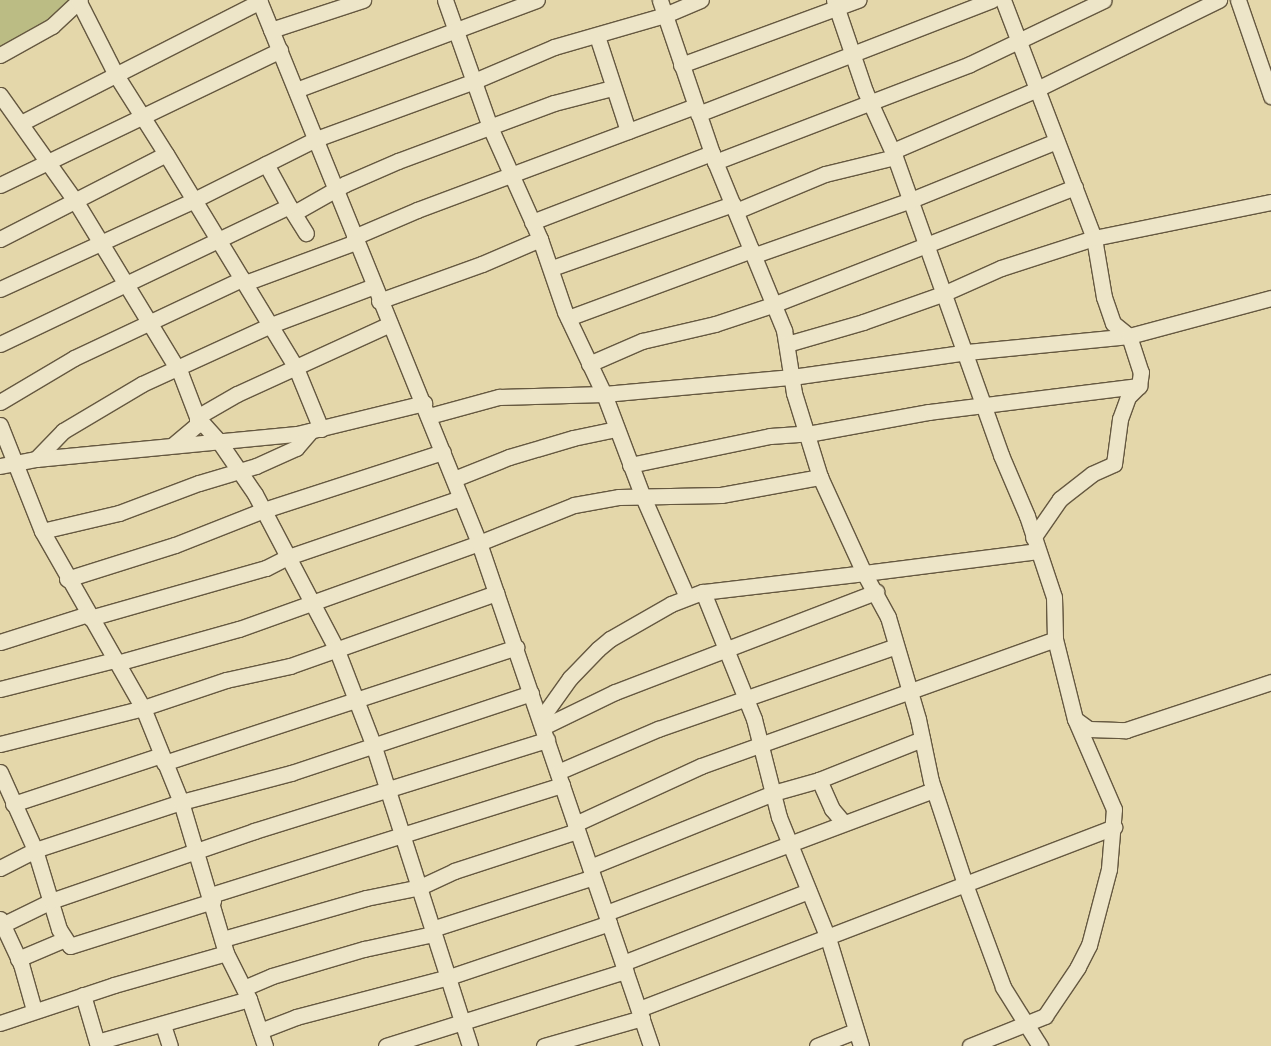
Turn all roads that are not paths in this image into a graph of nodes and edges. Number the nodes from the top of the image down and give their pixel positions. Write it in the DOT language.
graph roads {
  1 [pos="259,0"];
  2 [pos="363,0"];
  3 [pos="445,0"];
  4 [pos="537,0"];
  5 [pos="660,0"];
  6 [pos="701,0"];
  7 [pos="858,0"];
  8 [pos="992,0"];
  9 [pos="1003,0"];
  10 [pos="1104,0"];
  11 [pos="1219,0"];
  12 [pos="1238,0"];
  13 [pos="80,1"];
  14 [pos="836,5"];
  15 [pos="665,15"];
  16 [pos="271,30"];
  17 [pos="456,30"];
  18 [pos="597,36"];
  19 [pos="1018,43"];
  20 [pos="280,50"];
  21 [pos="852,54"];
  22 [pos="0,55"];
  23 [pos="681,65"];
  24 [pos="116,75"];
  25 [pos="472,82"];
  26 [pos="612,88"];
  27 [pos="296,90"];
  28 [pos="1035,90"];
  29 [pos="0,95"];
  30 [pos="1271,96"];
  31 [pos="869,100"];
  32 [pos="696,110"];
  33 [pos="141,116"];
  34 [pos="21,123"];
  35 [pos="490,127"];
  36 [pos="628,131"];
  37 [pos="316,139"];
  38 [pos="1056,141"];
  39 [pos="166,154"];
  40 [pos="894,154"];
  41 [pos="714,158"];
  42 [pos="48,161"];
  43 [pos="266,164"];
  44 [pos="511,174"];
  45 [pos="0,185"];
  46 [pos="1075,187"];
  47 [pos="336,189"];
  48 [pos="194,200"];
  49 [pos="911,200"];
  50 [pos="76,202"];
  51 [pos="1271,202"];
  52 [pos="734,208"];
  53 [pos="292,210"];
  54 [pos="532,222"];
  55 [pos="306,233"];
  56 [pos="218,238"];
  57 [pos="1094,238"];
  58 [pos="0,239"];
  59 [pos="540,239"];
  60 [pos="355,240"];
  61 [pos="98,243"];
  62 [pos="928,247"];
  63 [pos="754,253"];
  64 [pos="552,268"];
  65 [pos="243,281"];
  66 [pos="123,282"];
  67 [pos="374,286"];
  68 [pos="0,289"];
  69 [pos="945,293"];
  70 [pos="1271,298"];
  71 [pos="380,301"];
  72 [pos="775,304"];
  73 [pos="568,318"];
  74 [pos="390,324"];
  75 [pos="148,325"];
  76 [pos="271,325"];
  77 [pos="1129,336"];
  78 [pos="0,344"];
  79 [pos="787,344"];
  80 [pos="967,352"];
  81 [pos="589,364"];
  82 [pos="295,366"];
  83 [pos="174,368"];
  84 [pos="792,377"];
  85 [pos="1139,386"];
  86 [pos="604,394"];
  87 [pos="0,402"];
  88 [pos="986,405"];
  89 [pos="427,410"];
  90 [pos="197,417"];
  91 [pos="0,424"];
  92 [pos="616,429"];
  93 [pos="316,430"];
  94 [pos="805,433"];
  95 [pos="218,440"];
  96 [pos="171,446"];
  97 [pos="443,452"];
  98 [pos="36,459"];
  99 [pos="15,461"];
  100 [pos="630,465"];
  101 [pos="0,466"];
  102 [pos="240,472"];
  103 [pos="820,477"];
  104 [pos="454,479"];
  105 [pos="643,497"];
  106 [pos="460,498"];
  107 [pos="264,510"];
  108 [pos="42,531"];
  109 [pos="478,544"];
  110 [pos="1035,544"];
  111 [pos="288,557"];
  112 [pos="864,573"];
  113 [pos="67,579"];
  114 [pos="702,592"];
  115 [pos="876,592"];
  116 [pos="496,594"];
  117 [pos="687,597"];
  118 [pos="313,600"];
  119 [pos="89,616"];
  120 [pos="1056,639"];
  121 [pos="0,642"];
  122 [pos="896,646"];
  123 [pos="516,647"];
  124 [pos="336,648"];
  125 [pos="725,648"];
  126 [pos="116,661"];
  127 [pos="1271,682"];
  128 [pos="0,688"];
  129 [pos="910,692"];
  130 [pos="531,693"];
  131 [pos="746,697"];
  132 [pos="356,700"];
  133 [pos="142,708"];
  134 [pos="1075,719"];
  135 [pos="544,729"];
  136 [pos="922,738"];
  137 [pos="0,744"];
  138 [pos="373,744"];
  139 [pos="761,744"];
  140 [pos="163,759"];
  141 [pos="0,772"];
  142 [pos="560,779"];
  143 [pos="819,780"];
  144 [pos="934,790"];
  145 [pos="388,792"];
  146 [pos="773,793"];
  147 [pos="181,802"];
  148 [pos="13,804"];
  149 [pos="843,822"];
  150 [pos="576,827"];
  151 [pos="1114,827"];
  152 [pos="403,837"];
  153 [pos="789,844"];
  154 [pos="35,850"];
  155 [pos="197,852"];
  156 [pos="0,868"];
  157 [pos="591,873"];
  158 [pos="965,884"];
  159 [pos="420,887"];
  160 [pos="809,891"];
  161 [pos="212,898"];
  162 [pos="51,901"];
  163 [pos="607,918"];
  164 [pos="1,923"];
  165 [pos="433,931"];
  166 [pos="828,938"];
  167 [pos="63,940"];
  168 [pos="224,946"];
  169 [pos="18,959"];
  170 [pos="624,967"];
  171 [pos="449,977"];
  172 [pos="246,993"];
  173 [pos="83,995"];
  174 [pos="34,1010"];
  175 [pos="640,1014"];
  176 [pos="461,1022"];
  177 [pos="0,1023"];
  178 [pos="1028,1024"];
  179 [pos="163,1025"];
  180 [pos="260,1031"];
  181 [pos="855,1031"];
  182 [pos="97,1044"];
  183 [pos="170,1046"];
  184 [pos="264,1046"];
  185 [pos="386,1046"];
  186 [pos="470,1046"];
  187 [pos="544,1046"];
  188 [pos="651,1046"];
  189 [pos="817,1046"];
  190 [pos="862,1046"];
  191 [pos="970,1046"];
  192 [pos="1040,1046"];
  1 -- 16 [label="street"];
  1 -- 24 [label="street"];
  2 -- 16 [label="street"];
  3 -- 17 [label="street"];
  4 -- 17 [label="street"];
  5 -- 15 [label="street"];
  6 -- 15 [label="street"];
  7 -- 14 [label="street"];
  8 -- 21 [label="street"];
  9 -- 19 [label="street"];
  10 -- 19 [label="street"];
  11 -- 28 [label="street"];
  12 -- 30 [label="street"];
  13 -- 22 [label="street"];
  13 -- 24 [label="street"];
  14 -- 21 [label="street"];
  14 -- 23 [label="street"];
  15 -- 18 [label="street"];
  15 -- 23 [label="street"];
  16 -- 20 [label="street"];
  17 -- 25 [label="street"];
  17 -- 27 [label="street"];
  18 -- 25 [label="street"];
  18 -- 26 [label="street"];
  19 -- 28 [label="street"];
  19 -- 31 [label="street"];
  20 -- 27 [label="street"];
  20 -- 33 [label="street"];
  21 -- 31 [label="street"];
  21 -- 32 [label="street"];
  23 -- 32 [label="street"];
  24 -- 33 [label="street"];
  24 -- 34 [label="street"];
  25 -- 35 [label="street"];
  25 -- 37 [label="street"];
  26 -- 35 [label="street"];
  26 -- 36 [label="street"];
  27 -- 37 [label="street"];
  28 -- 38 [label="street"];
  28 -- 40 [label="street"];
  29 -- 34 [label="street"];
  31 -- 40 [label="street"];
  31 -- 41 [label="street"];
  32 -- 36 [label="street"];
  32 -- 41 [label="street"];
  33 -- 39 [label="street"];
  33 -- 42 [label="street"];
  34 -- 42 [label="street"];
  35 -- 44 [label="street"];
  35 -- 47 [label="street"];
  36 -- 44 [label="street"];
  37 -- 43 [label="street"];
  37 -- 47 [label="street"];
  38 -- 46 [label="street"];
  38 -- 49 [label="street"];
  39 -- 48 [label="street"];
  39 -- 50 [label="street"];
  40 -- 49 [label="street"];
  40 -- 52 [label="street"];
  41 -- 52 [label="street"];
  41 -- 54 [label="street"];
  42 -- 45 [label="street"];
  42 -- 50 [label="street"];
  43 -- 48 [label="street"];
  43 -- 53 [label="street"];
  44 -- 54 [label="street"];
  44 -- 60 [label="street"];
  46 -- 57 [label="street"];
  46 -- 62 [label="street"];
  47 -- 53 [label="street"];
  47 -- 60 [label="street"];
  48 -- 56 [label="street"];
  48 -- 61 [label="street"];
  49 -- 62 [label="street"];
  49 -- 63 [label="street"];
  50 -- 58 [label="street"];
  50 -- 61 [label="street"];
  51 -- 57 [label="street"];
  52 -- 63 [label="street"];
  52 -- 64 [label="street"];
  53 -- 55 [label="street"];
  53 -- 56 [label="street"];
  54 -- 59 [label="street"];
  56 -- 65 [label="street"];
  56 -- 66 [label="street"];
  57 -- 69 [label="street"];
  57 -- 77 [label="street"];
  59 -- 64 [label="street"];
  59 -- 71 [label="street"];
  60 -- 65 [label="street"];
  60 -- 67 [label="street"];
  61 -- 66 [label="street"];
  61 -- 68 [label="street"];
  62 -- 69 [label="street"];
  62 -- 72 [label="street"];
  63 -- 72 [label="street"];
  63 -- 73 [label="street"];
  64 -- 73 [label="street"];
  65 -- 75 [label="street"];
  65 -- 76 [label="street"];
  66 -- 75 [label="street"];
  66 -- 78 [label="street"];
  67 -- 71 [label="street"];
  67 -- 76 [label="street"];
  69 -- 79 [label="street"];
  69 -- 80 [label="street"];
  70 -- 77 [label="street"];
  71 -- 74 [label="street"];
  72 -- 79 [label="street"];
  72 -- 81 [label="street"];
  73 -- 81 [label="street"];
  74 -- 82 [label="street"];
  74 -- 89 [label="street"];
  75 -- 83 [label="street"];
  75 -- 87 [label="street"];
  76 -- 82 [label="street"];
  76 -- 83 [label="street"];
  77 -- 80 [label="street"];
  77 -- 85 [label="street"];
  79 -- 84 [label="street"];
  80 -- 84 [label="street"];
  80 -- 88 [label="street"];
  81 -- 86 [label="street"];
  82 -- 90 [label="street"];
  82 -- 93 [label="street"];
  83 -- 90 [label="street"];
  83 -- 98 [label="street"];
  84 -- 86 [label="street"];
  84 -- 94 [label="street"];
  85 -- 88 [label="street"];
  85 -- 110 [label="street"];
  86 -- 89 [label="street"];
  86 -- 92 [label="street"];
  88 -- 94 [label="street"];
  88 -- 110 [label="street"];
  89 -- 93 [label="street"];
  89 -- 97 [label="street"];
  90 -- 95 [label="street"];
  90 -- 96 [label="street"];
  91 -- 99 [label="street"];
  92 -- 100 [label="street"];
  92 -- 104 [label="street"];
  93 -- 95 [label="street"];
  93 -- 102 [label="street"];
  94 -- 100 [label="street"];
  94 -- 103 [label="street"];
  95 -- 96 [label="street"];
  95 -- 102 [label="street"];
  96 -- 98 [label="street"];
  97 -- 104 [label="street"];
  97 -- 107 [label="street"];
  98 -- 99 [label="street"];
  99 -- 101 [label="street"];
  99 -- 108 [label="street"];
  100 -- 105 [label="street"];
  102 -- 107 [label="street"];
  102 -- 108 [label="street"];
  103 -- 105 [label="street"];
  103 -- 112 [label="street"];
  104 -- 106 [label="street"];
  105 -- 109 [label="street"];
  105 -- 117 [label="street"];
  106 -- 109 [label="street"];
  106 -- 111 [label="street"];
  107 -- 111 [label="street"];
  107 -- 113 [label="street"];
  108 -- 113 [label="street"];
  109 -- 116 [label="street"];
  109 -- 118 [label="street"];
  110 -- 112 [label="street"];
  110 -- 120 [label="street"];
  111 -- 118 [label="street"];
  111 -- 119 [label="street"];
  112 -- 114 [label="street"];
  112 -- 115 [label="street"];
  113 -- 119 [label="street"];
  114 -- 117 [label="street"];
  114 -- 125 [label="street"];
  115 -- 122 [label="street"];
  115 -- 125 [label="street"];
  116 -- 123 [label="street"];
  116 -- 124 [label="street"];
  117 -- 135 [label="street"];
  118 -- 124 [label="street"];
  118 -- 126 [label="street"];
  119 -- 121 [label="street"];
  119 -- 126 [label="street"];
  120 -- 129 [label="street"];
  120 -- 134 [label="street"];
  122 -- 129 [label="street"];
  122 -- 131 [label="street"];
  123 -- 130 [label="street"];
  123 -- 132 [label="street"];
  124 -- 132 [label="street"];
  124 -- 133 [label="street"];
  125 -- 131 [label="street"];
  125 -- 135 [label="street"];
  126 -- 128 [label="street"];
  126 -- 133 [label="street"];
  127 -- 134 [label="street"];
  129 -- 136 [label="street"];
  129 -- 139 [label="street"];
  130 -- 135 [label="street"];
  130 -- 138 [label="street"];
  131 -- 139 [label="street"];
  131 -- 142 [label="street"];
  132 -- 138 [label="street"];
  132 -- 140 [label="street"];
  133 -- 137 [label="street"];
  133 -- 140 [label="street"];
  134 -- 151 [label="street"];
  135 -- 142 [label="street"];
  135 -- 145 [label="street"];
  136 -- 143 [label="street"];
  136 -- 144 [label="street"];
  138 -- 145 [label="street"];
  138 -- 147 [label="street"];
  139 -- 146 [label="street"];
  139 -- 150 [label="street"];
  140 -- 147 [label="street"];
  140 -- 148 [label="street"];
  141 -- 148 [label="street"];
  142 -- 150 [label="street"];
  142 -- 152 [label="street"];
  143 -- 146 [label="street"];
  143 -- 149 [label="street"];
  144 -- 149 [label="street"];
  144 -- 158 [label="street"];
  145 -- 152 [label="street"];
  145 -- 155 [label="street"];
  146 -- 153 [label="street"];
  146 -- 157 [label="street"];
  147 -- 154 [label="street"];
  147 -- 155 [label="street"];
  148 -- 154 [label="street"];
  149 -- 153 [label="street"];
  150 -- 157 [label="street"];
  150 -- 159 [label="street"];
  151 -- 158 [label="street"];
  151 -- 178 [label="street"];
  152 -- 159 [label="street"];
  152 -- 161 [label="street"];
  153 -- 160 [label="street"];
  153 -- 163 [label="street"];
  154 -- 156 [label="street"];
  154 -- 162 [label="street"];
  155 -- 161 [label="street"];
  155 -- 162 [label="street"];
  157 -- 163 [label="street"];
  157 -- 165 [label="street"];
  158 -- 166 [label="street"];
  158 -- 178 [label="street"];
  159 -- 165 [label="street"];
  159 -- 168 [label="street"];
  160 -- 166 [label="street"];
  160 -- 170 [label="street"];
  161 -- 167 [label="street"];
  161 -- 168 [label="street"];
  162 -- 164 [label="street"];
  162 -- 167 [label="street"];
  163 -- 170 [label="street"];
  163 -- 171 [label="street"];
  164 -- 169 [label="street"];
  165 -- 171 [label="street"];
  165 -- 172 [label="street"];
  166 -- 175 [label="street"];
  166 -- 181 [label="street"];
  167 -- 169 [label="street"];
  168 -- 172 [label="street"];
  168 -- 173 [label="street"];
  169 -- 174 [label="street"];
  170 -- 175 [label="street"];
  170 -- 176 [label="street"];
  171 -- 176 [label="street"];
  171 -- 180 [label="street"];
  172 -- 179 [label="street"];
  172 -- 180 [label="street"];
  173 -- 174 [label="street"];
  173 -- 182 [label="street"];
  174 -- 177 [label="street"];
  175 -- 187 [label="street"];
  175 -- 188 [label="street"];
  176 -- 185 [label="street"];
  176 -- 186 [label="street"];
  178 -- 191 [label="street"];
  178 -- 192 [label="street"];
  179 -- 182 [label="street"];
  179 -- 183 [label="street"];
  180 -- 184 [label="street"];
  181 -- 189 [label="street"];
  181 -- 190 [label="street"];
}
